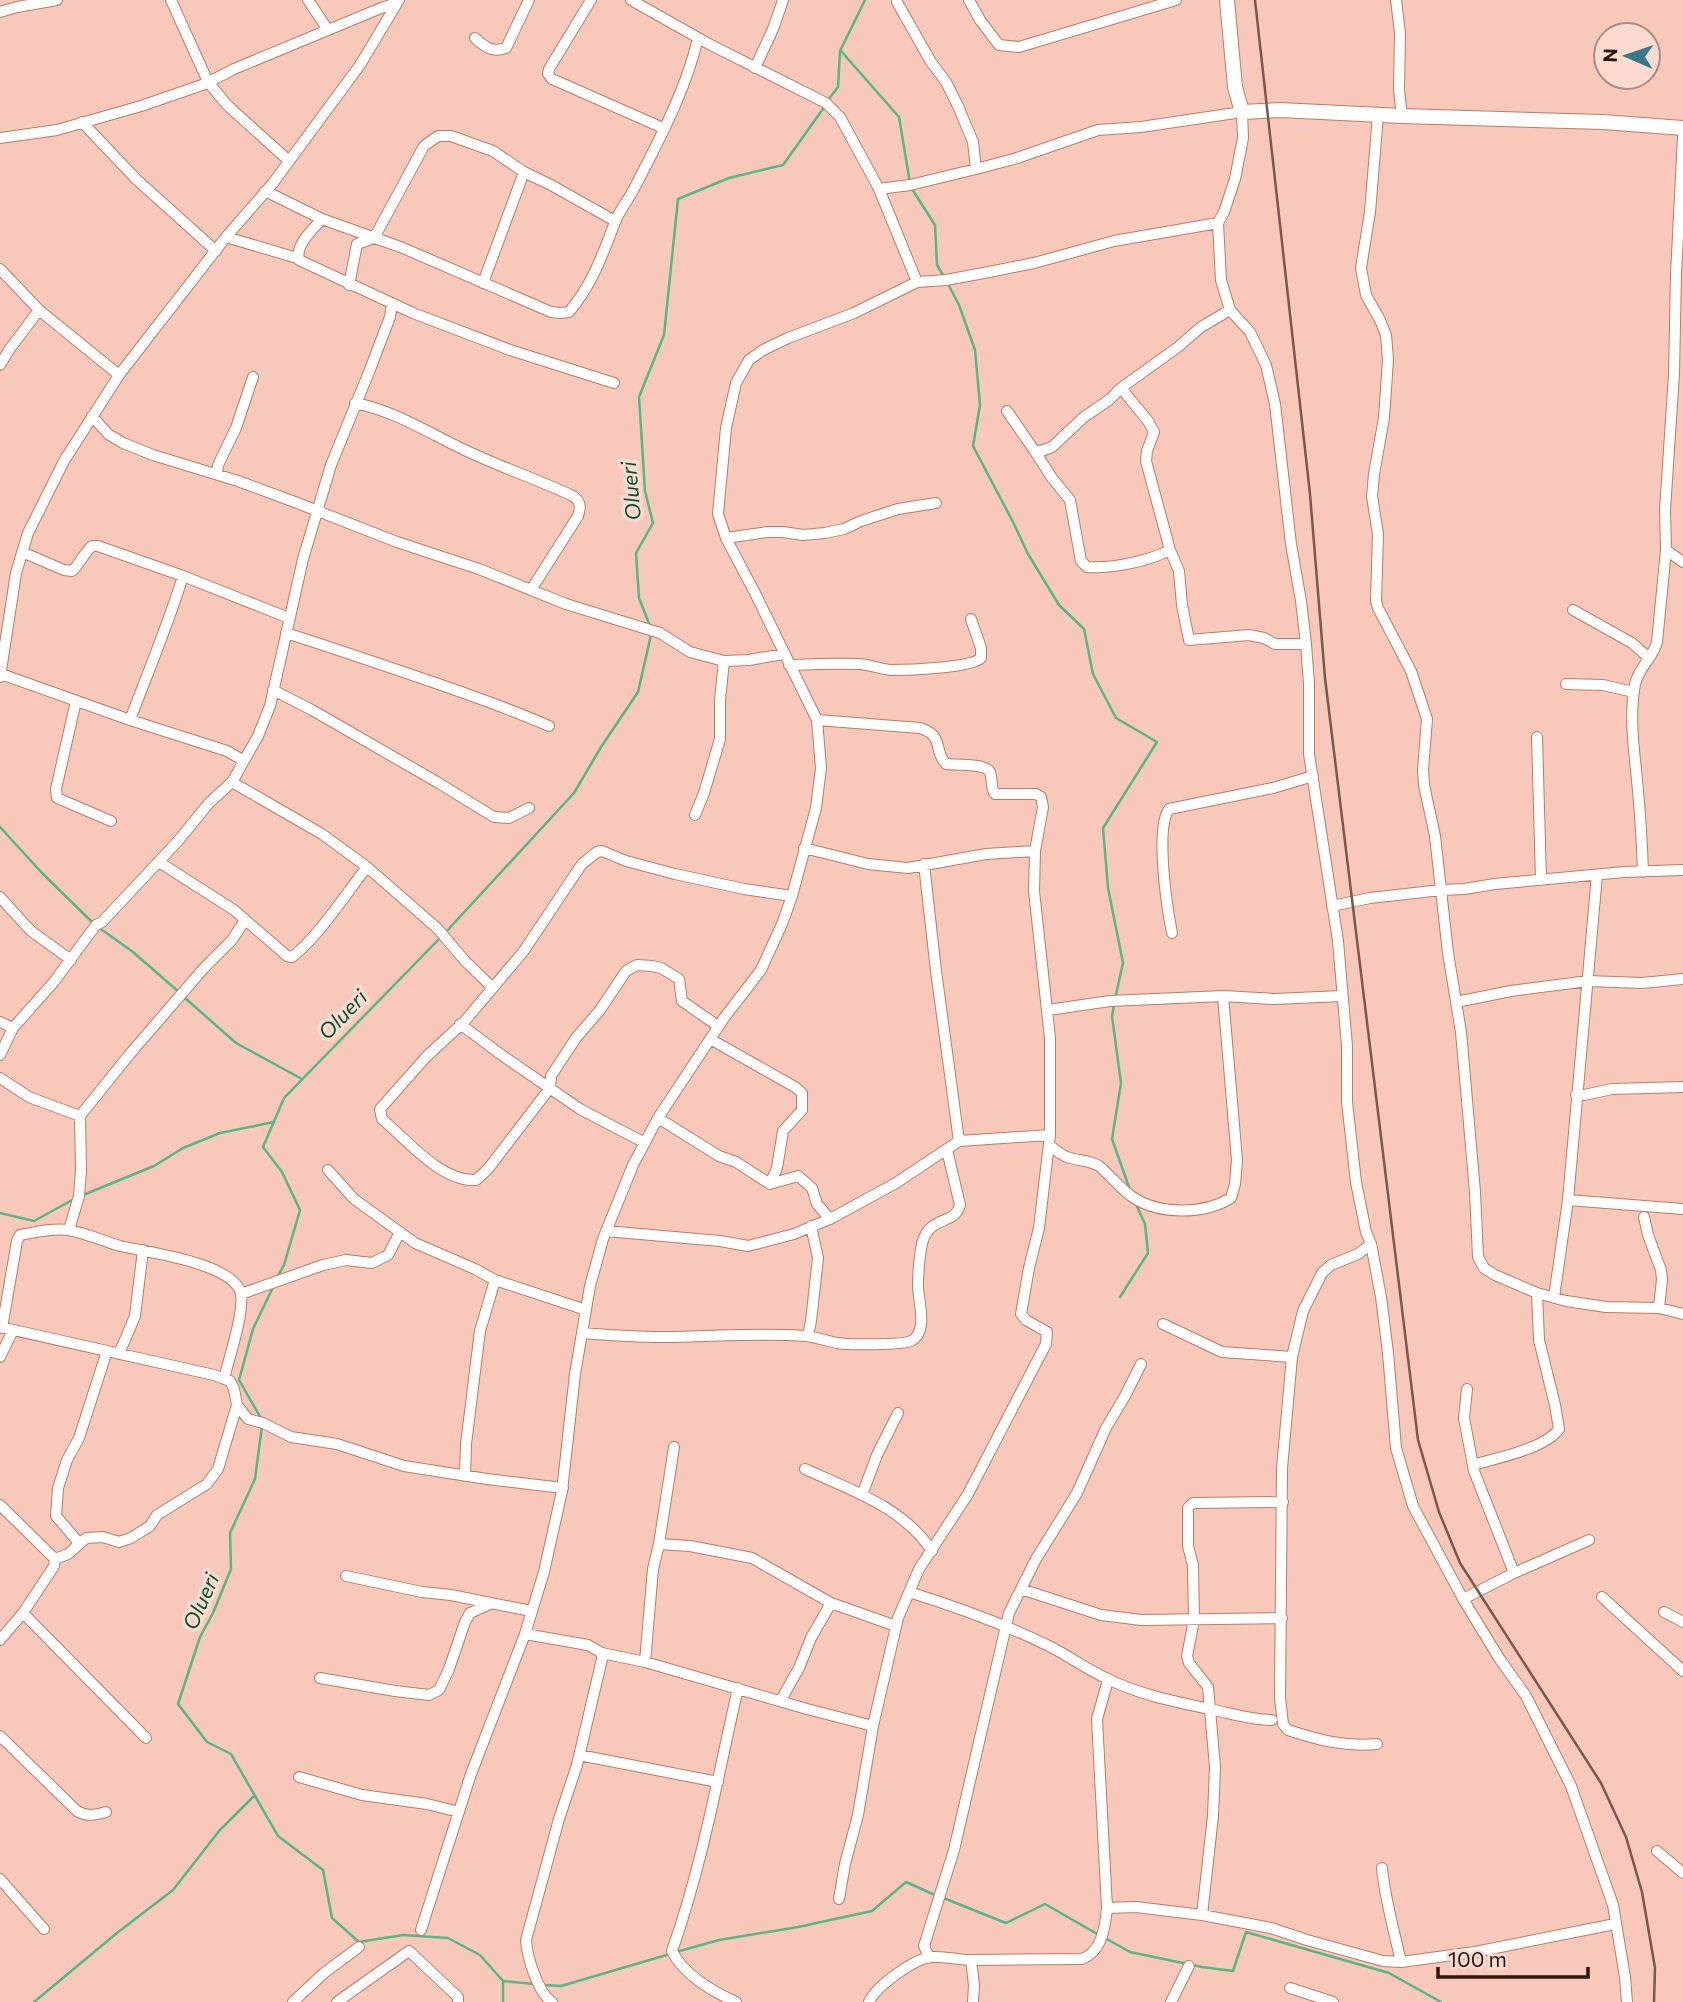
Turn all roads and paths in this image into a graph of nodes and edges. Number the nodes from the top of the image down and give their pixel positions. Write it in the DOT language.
graph roads {
  1 [pos="57,0"];
  2 [pos="171,0"];
  3 [pos="308,0"];
  4 [pos="529,0"];
  5 [pos="592,0"];
  6 [pos="631,0"];
  7 [pos="783,0"];
  8 [pos="969,0"];
  9 [pos="1176,0"];
  10 [pos="1227,0"];
  11 [pos="1396,0"];
  12 [pos="398,1"];
  13 [pos="897,2"];
  14 [pos="0,12"];
  15 [pos="328,30"];
  16 [pos="475,38"];
  17 [pos="698,38"];
  18 [pos="755,68"];
  19 [pos="208,82"];
  20 [pos="1242,113"];
  21 [pos="1378,115"];
  22 [pos="1402,116"];
  23 [pos="82,122"];
  24 [pos="663,128"];
  25 [pos="1683,128"];
  26 [pos="0,138"];
  27 [pos="1683,138"];
  28 [pos="289,161"];
  29 [pos="976,169"];
  30 [pos="524,172"];
  31 [pos="879,189"];
  32 [pos="265,191"];
  33 [pos="322,219"];
  34 [pos="615,221"];
  35 [pos="1218,223"];
  36 [pos="226,237"];
  37 [pos="374,238"];
  38 [pos="216,251"];
  39 [pos="297,258"];
  40 [pos="0,269"];
  41 [pos="1679,274"];
  42 [pos="917,282"];
  43 [pos="483,283"];
  44 [pos="349,285"];
  45 [pos="392,304"];
  46 [pos="38,310"];
  47 [pos="1230,310"];
  48 [pos="0,365"];
  49 [pos="119,375"];
  50 [pos="253,377"];
  51 [pos="614,383"];
  52 [pos="1121,388"];
  53 [pos="355,404"];
  54 [pos="1007,411"];
  55 [pos="92,416"];
  56 [pos="1034,450"];
  57 [pos="217,474"];
  58 [pos="936,503"];
  59 [pos="318,511"];
  60 [pos="726,538"];
  61 [pos="1170,550"];
  62 [pos="1666,550"];
  63 [pos="22,552"];
  64 [pos="1683,562"];
  65 [pos="183,576"];
  66 [pos="531,590"];
  67 [pos="1573,610"];
  68 [pos="289,618"];
  69 [pos="971,619"];
  70 [pos="4,621"];
  71 [pos="286,633"];
  72 [pos="1306,644"];
  73 [pos="784,654"];
  74 [pos="1649,658"];
  75 [pos="724,661"];
  76 [pos="789,665"];
  77 [pos="0,676"];
  78 [pos="1566,684"];
  79 [pos="273,690"];
  80 [pos="1634,692"];
  81 [pos="76,701"];
  82 [pos="130,720"];
  83 [pos="817,720"];
  84 [pos="549,726"];
  85 [pos="1537,737"];
  86 [pos="244,761"];
  87 [pos="1313,776"];
  88 [pos="232,782"];
  89 [pos="529,808"];
  90 [pos="695,815"];
  91 [pos="111,821"];
  92 [pos="804,848"];
  93 [pos="1035,852"];
  94 [pos="159,863"];
  95 [pos="924,864"];
  96 [pos="367,867"];
  97 [pos="1683,870"];
  98 [pos="1643,872"];
  99 [pos="1597,875"];
  100 [pos="1541,880"];
  101 [pos="1441,890"];
  102 [pos="792,895"];
  103 [pos="0,897"];
  104 [pos="1332,906"];
  105 [pos="245,920"];
  106 [pos="1172,933"];
  107 [pos="71,960"];
  108 [pos="1683,979"];
  109 [pos="1588,981"];
  110 [pos="492,987"];
  111 [pos="1223,996"];
  112 [pos="1342,996"];
  113 [pos="1456,1002"];
  114 [pos="1048,1010"];
  115 [pos="0,1022"];
  116 [pos="460,1024"];
  117 [pos="718,1026"];
  118 [pos="13,1028"];
  119 [pos="710,1039"];
  120 [pos="0,1055"];
  121 [pos="0,1078"];
  122 [pos="1683,1087"];
  123 [pos="550,1088"];
  124 [pos="1576,1095"];
  125 [pos="80,1116"];
  126 [pos="658,1118"];
  127 [pos="1050,1140"];
  128 [pos="959,1141"];
  129 [pos="645,1143"];
  130 [pos="947,1150"];
  131 [pos="328,1170"];
  132 [pos="770,1184"];
  133 [pos="1568,1200"];
  134 [pos="1683,1209"];
  135 [pos="1644,1217"];
  136 [pos="830,1219"];
  137 [pos="811,1226"];
  138 [pos="69,1230"];
  139 [pos="606,1231"];
  140 [pos="400,1232"];
  141 [pos="1371,1244"];
  142 [pos="143,1250"];
  143 [pos="495,1280"];
  144 [pos="1537,1293"];
  145 [pos="241,1294"];
  146 [pos="1554,1297"];
  147 [pos="1659,1308"];
  148 [pos="586,1310"];
  149 [pos="1683,1314"];
  150 [pos="1163,1324"];
  151 [pos="5,1328"];
  152 [pos="582,1333"];
  153 [pos="808,1336"];
  154 [pos="107,1351"];
  155 [pos="119,1354"];
  156 [pos="0,1357"];
  157 [pos="1292,1357"];
  158 [pos="1141,1364"];
  159 [pos="224,1379"];
  160 [pos="1467,1389"];
  161 [pos="237,1405"];
  162 [pos="898,1413"];
  163 [pos="674,1447"];
  164 [pos="1473,1465"];
  165 [pos="805,1469"];
  166 [pos="465,1476"];
  167 [pos="563,1488"];
  168 [pos="862,1495"];
  169 [pos="1283,1502"];
  170 [pos="0,1505"];
  171 [pos="1589,1540"];
  172 [pos="79,1543"];
  173 [pos="659,1544"];
  174 [pos="932,1550"];
  175 [pos="55,1559"];
  176 [pos="1514,1573"];
  177 [pos="346,1576"];
  178 [pos="1021,1589"];
  179 [pos="909,1592"];
  180 [pos="1602,1597"];
  181 [pos="1463,1599"];
  182 [pos="831,1603"];
  183 [pos="490,1604"];
  184 [pos="531,1611"];
  185 [pos="1664,1612"];
  186 [pos="23,1613"];
  187 [pos="1282,1618"];
  188 [pos="1194,1620"];
  189 [pos="1683,1622"];
  190 [pos="895,1626"];
  191 [pos="1005,1626"];
  192 [pos="525,1634"];
  193 [pos="0,1640"];
  194 [pos="602,1653"];
  195 [pos="645,1662"];
  196 [pos="1683,1671"];
  197 [pos="320,1678"];
  198 [pos="1108,1680"];
  199 [pos="738,1688"];
  200 [pos="780,1700"];
  201 [pos="1211,1710"];
  202 [pos="1272,1720"];
  203 [pos="873,1726"];
  204 [pos="0,1736"];
  205 [pos="146,1738"];
  206 [pos="1377,1744"];
  207 [pos="579,1755"];
  208 [pos="299,1777"];
  209 [pos="718,1782"];
  210 [pos="106,1812"];
  211 [pos="459,1812"];
  212 [pos="1657,1852"];
  213 [pos="1382,1868"];
  214 [pos="1683,1873"];
  215 [pos="0,1879"];
  216 [pos="839,1899"];
  217 [pos="1107,1908"];
  218 [pos="1202,1915"];
  219 [pos="1615,1924"];
  220 [pos="44,1929"];
  221 [pos="421,1930"];
  222 [pos="359,1947"];
  223 [pos="929,1957"];
  224 [pos="971,1961"];
  225 [pos="1401,1962"];
  226 [pos="1189,1966"];
  227 [pos="1290,1988"];
  228 [pos="730,2001"];
  229 [pos="293,2002"];
  230 [pos="337,2002"];
  231 [pos="458,2002"];
  232 [pos="552,2002"];
  233 [pos="869,2002"];
  234 [pos="973,2002"];
  235 [pos="1171,2002"];
  236 [pos="1333,2002"];
  237 [pos="1627,2002"];
  1 -- 14 [label="street"];
  2 -- 19 [label="street"];
  3 -- 15 [label="street"];
  4 -- 16 [label="street"];
  5 -- 24 [label="street"];
  6 -- 17 [label="street"];
  7 -- 18 [label="street"];
  8 -- 9 [label="street"];
  10 -- 20 [label="street"];
  11 -- 22 [label="street"];
  12 -- 15 [label="street"];
  12 -- 28 [label="street"];
  13 -- 29 [label="street"];
  15 -- 19 [label="street"];
  17 -- 18 [label="street"];
  17 -- 24 [label="street"];
  18 -- 31 [label="street"];
  19 -- 23 [label="street"];
  19 -- 28 [label="street"];
  20 -- 21 [label="street"];
  20 -- 29 [label="street"];
  20 -- 35 [label="street"];
  21 -- 22 [label="street"];
  21 -- 101 [label="street"];
  22 -- 25 [label="street"];
  23 -- 26 [label="street"];
  23 -- 38 [label="street"];
  24 -- 34 [label="street"];
  27 -- 41 [label="street"];
  28 -- 32 [label="street"];
  29 -- 31 [label="street"];
  30 -- 34 [label="street"];
  30 -- 37 [label="street"];
  30 -- 43 [label="street"];
  31 -- 42 [label="street"];
  32 -- 33 [label="street"];
  32 -- 36 [label="street"];
  33 -- 37 [label="street"];
  33 -- 39 [label="street"];
  34 -- 43 [label="street"];
  35 -- 42 [label="street"];
  35 -- 47 [label="street"];
  36 -- 38 [label="street"];
  36 -- 39 [label="street"];
  37 -- 43 [label="street"];
  37 -- 44 [label="street"];
  38 -- 49 [label="street"];
  39 -- 44 [label="street"];
  40 -- 46 [label="street"];
  41 -- 62 [label="street"];
  42 -- 60 [label="street"];
  44 -- 45 [label="street"];
  45 -- 51 [label="street"];
  45 -- 53 [label="street"];
  46 -- 48 [label="street"];
  46 -- 49 [label="street"];
  47 -- 52 [label="street"];
  47 -- 72 [label="street"];
  49 -- 55 [label="street"];
  50 -- 57 [label="street"];
  52 -- 56 [label="street"];
  52 -- 61 [label="street"];
  53 -- 59 [label="street"];
  53 -- 66 [label="street"];
  54 -- 56 [label="street"];
  55 -- 57 [label="street"];
  55 -- 63 [label="street"];
  56 -- 61 [label="street"];
  57 -- 59 [label="street"];
  58 -- 60 [label="street"];
  59 -- 66 [label="street"];
  59 -- 68 [label="street"];
  60 -- 73 [label="street"];
  61 -- 72 [label="street"];
  62 -- 64 [label="street"];
  62 -- 74 [label="street"];
  63 -- 65 [label="street"];
  63 -- 70 [label="street"];
  65 -- 68 [label="street"];
  65 -- 82 [label="street"];
  66 -- 75 [label="street"];
  67 -- 74 [label="street"];
  68 -- 71 [label="street"];
  69 -- 76 [label="street"];
  70 -- 77 [label="street"];
  71 -- 79 [label="street"];
  71 -- 84 [label="street"];
  72 -- 87 [label="street"];
  73 -- 75 [label="street"];
  73 -- 76 [label="street"];
  74 -- 80 [label="street"];
  75 -- 90 [label="street"];
  76 -- 83 [label="street"];
  77 -- 81 [label="street"];
  78 -- 80 [label="street"];
  79 -- 86 [label="street"];
  79 -- 89 [label="street"];
  80 -- 98 [label="street"];
  81 -- 82 [label="street"];
  81 -- 91 [label="street"];
  82 -- 86 [label="street"];
  83 -- 92 [label="street"];
  83 -- 93 [label="street"];
  85 -- 100 [label="street"];
  86 -- 88 [label="street"];
  87 -- 104 [label="street"];
  87 -- 106 [label="street"];
  88 -- 94 [label="street"];
  88 -- 96 [label="street"];
  92 -- 95 [label="street"];
  92 -- 102 [label="street"];
  93 -- 95 [label="street"];
  93 -- 114 [label="street"];
  94 -- 105 [label="street"];
  94 -- 107 [label="street"];
  95 -- 128 [label="street"];
  96 -- 105 [label="street"];
  96 -- 110 [label="street"];
  97 -- 98 [label="street"];
  98 -- 99 [label="street"];
  99 -- 100 [label="street"];
  99 -- 109 [label="street"];
  100 -- 101 [label="street"];
  101 -- 104 [label="street"];
  101 -- 113 [label="street"];
  102 -- 110 [label="street"];
  102 -- 117 [label="street"];
  103 -- 107 [label="street"];
  104 -- 112 [label="street"];
  105 -- 125 [label="street"];
  107 -- 118 [label="street"];
  108 -- 109 [label="street"];
  109 -- 113 [label="street"];
  109 -- 124 [label="street"];
  110 -- 116 [label="street"];
  111 -- 112 [label="street"];
  111 -- 114 [label="street"];
  111 -- 127 [label="street"];
  112 -- 141 [label="street"];
  113 -- 144 [label="street"];
  114 -- 127 [label="street"];
  115 -- 118 [label="street"];
  116 -- 123 [label="street"];
  116 -- 123 [label="street"];
  117 -- 119 [label="street"];
  117 -- 123 [label="street"];
  118 -- 120 [label="street"];
  119 -- 126 [label="street"];
  119 -- 132 [label="street"];
  121 -- 125 [label="street"];
  122 -- 124 [label="street"];
  123 -- 129 [label="street"];
  124 -- 133 [label="street"];
  125 -- 138 [label="street"];
  126 -- 129 [label="street"];
  126 -- 132 [label="street"];
  127 -- 128 [label="street"];
  127 -- 174 [label="street"];
  128 -- 130 [label="street"];
  129 -- 139 [label="street"];
  130 -- 136 [label="street"];
  130 -- 153 [label="street"];
  131 -- 140 [label="street"];
  132 -- 136 [label="street"];
  133 -- 134 [label="street"];
  133 -- 146 [label="street"];
  135 -- 147 [label="street"];
  136 -- 137 [label="street"];
  137 -- 139 [label="street"];
  137 -- 153 [label="street"];
  138 -- 142 [label="street"];
  138 -- 151 [label="street"];
  139 -- 148 [label="street"];
  140 -- 143 [label="street"];
  140 -- 145 [label="street"];
  141 -- 157 [label="street"];
  141 -- 181 [label="street"];
  142 -- 145 [label="street"];
  142 -- 155 [label="street"];
  143 -- 148 [label="street"];
  143 -- 166 [label="street"];
  144 -- 146 [label="street"];
  144 -- 164 [label="street"];
  145 -- 159 [label="street"];
  146 -- 147 [label="street"];
  147 -- 149 [label="street"];
  148 -- 152 [label="street"];
  150 -- 157 [label="street"];
  151 -- 154 [label="street"];
  151 -- 156 [label="street"];
  152 -- 153 [label="street"];
  152 -- 167 [label="street"];
  154 -- 155 [label="street"];
  154 -- 172 [label="street"];
  155 -- 159 [label="street"];
  157 -- 169 [label="street"];
  158 -- 178 [label="street"];
  159 -- 161 [label="street"];
  160 -- 164 [label="street"];
  161 -- 166 [label="street"];
  161 -- 172 [label="street"];
  162 -- 168 [label="street"];
  163 -- 173 [label="street"];
  164 -- 176 [label="street"];
  165 -- 168 [label="street"];
  166 -- 167 [label="street"];
  167 -- 184 [label="street"];
  168 -- 174 [label="street"];
  169 -- 187 [label="street"];
  169 -- 188 [label="street"];
  170 -- 175 [label="street"];
  171 -- 176 [label="street"];
  172 -- 175 [label="street"];
  173 -- 182 [label="street"];
  173 -- 195 [label="street"];
  174 -- 179 [label="street"];
  175 -- 186 [label="street"];
  176 -- 181 [label="street"];
  177 -- 183 [label="street"];
  178 -- 188 [label="street"];
  178 -- 191 [label="street"];
  179 -- 190 [label="street"];
  179 -- 191 [label="street"];
  180 -- 196 [label="street"];
  181 -- 219 [label="street"];
  182 -- 190 [label="street"];
  182 -- 200 [label="street"];
  183 -- 184 [label="street"];
  183 -- 197 [label="street"];
  184 -- 192 [label="street"];
  185 -- 189 [label="street"];
  186 -- 193 [label="street"];
  186 -- 205 [label="street"];
  187 -- 188 [label="street"];
  187 -- 206 [label="street"];
  188 -- 201 [label="street"];
  190 -- 203 [label="street"];
  191 -- 198 [label="street"];
  191 -- 223 [label="street"];
  192 -- 194 [label="street"];
  192 -- 211 [label="street"];
  194 -- 195 [label="street"];
  194 -- 207 [label="street"];
  195 -- 199 [label="street"];
  198 -- 201 [label="street"];
  198 -- 217 [label="street"];
  199 -- 200 [label="street"];
  199 -- 209 [label="street"];
  200 -- 203 [label="street"];
  201 -- 202 [label="street"];
  201 -- 218 [label="street"];
  203 -- 216 [label="street"];
  204 -- 210 [label="street"];
  207 -- 209 [label="street"];
  207 -- 232 [label="street"];
  208 -- 211 [label="street"];
  209 -- 228 [label="street"];
  211 -- 221 [label="street"];
  212 -- 214 [label="street"];
  213 -- 225 [label="street"];
  215 -- 220 [label="street"];
  217 -- 218 [label="street"];
  217 -- 224 [label="street"];
  218 -- 225 [label="street"];
  219 -- 225 [label="street"];
  219 -- 237 [label="street"];
  222 -- 229 [label="street"];
  223 -- 224 [label="street"];
  223 -- 233 [label="street"];
  224 -- 234 [label="street"];
  226 -- 235 [label="street"];
  227 -- 236 [label="street"];
  230 -- 231 [label="street"];
}
